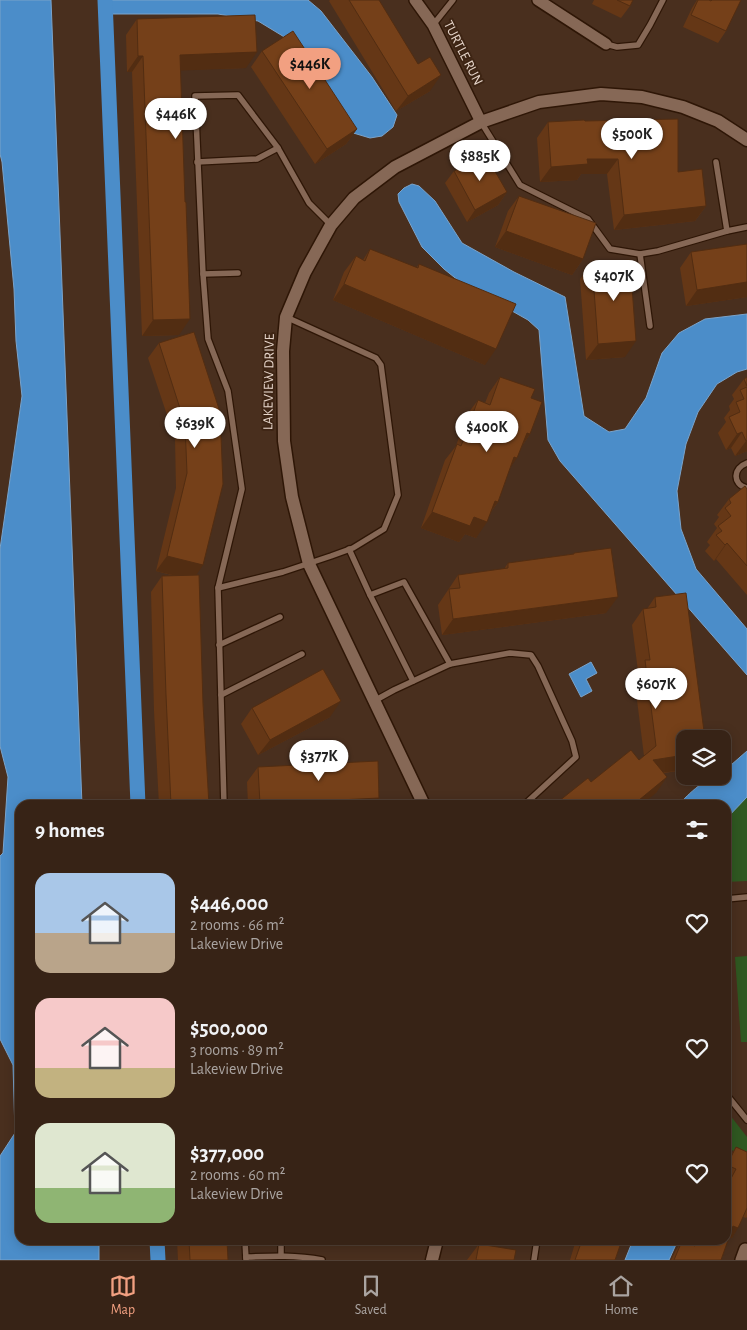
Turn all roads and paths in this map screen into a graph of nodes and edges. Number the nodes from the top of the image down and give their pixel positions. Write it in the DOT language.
graph roads {
  1 [pos="415,0"];
  2 [pos="453,0"];
  3 [pos="538,0"];
  4 [pos="663,0"];
  5 [pos="433,25"];
  6 [pos="606,44"];
  7 [pos="481,122"];
  8 [pos="747,140"];
  9 [pos="278,148"];
  10 [pos="197,162"];
  11 [pos="716,162"];
  12 [pos="331,225"];
  13 [pos="747,227"];
  14 [pos="727,231"];
  15 [pos="640,254"];
  16 [pos="238,272"];
  17 [pos="203,274"];
  18 [pos="286,317"];
  19 [pos="650,326"];
  20 [pos="747,463"];
  21 [pos="747,488"];
  22 [pos="349,549"];
  23 [pos="310,564"];
  24 [pos="218,588"];
  25 [pos="370,595"];
  26 [pos="280,617"];
  27 [pos="219,645"];
  28 [pos="302,654"];
  29 [pos="450,664"];
  30 [pos="414,681"];
  31 [pos="221,695"];
  32 [pos="374,701"];
  33 [pos="224,800"];
  34 [pos="422,800"];
  35 [pos="530,800"];
  36 [pos="747,897"];
  37 [pos="731,899"];
  38 [pos="731,1100"];
  39 [pos="747,1120"];
  40 [pos="245,1245"];
  41 [pos="281,1245"];
  42 [pos="436,1245"];
  43 [pos="536,1245"];
  44 [pos="281,1256"];
  45 [pos="246,1259"];
  46 [pos="322,1260"];
  47 [pos="432,1260"];
  48 [pos="534,1260"];
  1 -- 5 [label="street, TURTLE RUN"];
  2 -- 5 [label="lane"];
  3 -- 6 [label="street"];
  4 -- 6 [label="lane"];
  5 -- 7 [label="street, TURTLE RUN"];
  7 -- 8 [label="street, LAKEVIEW DRIVE"];
  7 -- 12 [label="street, LAKEVIEW DRIVE"];
  7 -- 15 [label="lane"];
  9 -- 10 [label="lane"];
  9 -- 10 [label="lane"];
  9 -- 12 [label="lane"];
  10 -- 17 [label="lane"];
  11 -- 14 [label="lane"];
  12 -- 18 [label="street, LAKEVIEW DRIVE"];
  13 -- 14 [label="lane"];
  14 -- 15 [label="lane"];
  15 -- 19 [label="lane"];
  16 -- 17 [label="lane"];
  17 -- 24 [label="lane"];
  18 -- 22 [label="lane"];
  18 -- 23 [label="street, LAKEVIEW DRIVE"];
  20 -- 21 [label="lane"];
  22 -- 23 [label="lane"];
  22 -- 25 [label="lane"];
  23 -- 24 [label="lane"];
  23 -- 32 [label="street, LAKEVIEW DRIVE"];
  24 -- 27 [label="lane"];
  25 -- 29 [label="lane"];
  25 -- 30 [label="lane"];
  26 -- 27 [label="lane"];
  27 -- 31 [label="lane"];
  28 -- 31 [label="lane"];
  29 -- 30 [label="lane"];
  29 -- 35 [label="lane"];
  30 -- 32 [label="lane"];
  31 -- 33 [label="lane"];
  32 -- 34 [label="street, LAKEVIEW DRIVE"];
  36 -- 37 [label="lane"];
  38 -- 39 [label="lane"];
  40 -- 45 [label="lane"];
  41 -- 44 [label="lane"];
  42 -- 47 [label="street"];
  43 -- 48 [label="lane"];
  44 -- 45 [label="lane"];
  44 -- 46 [label="lane"];
}
